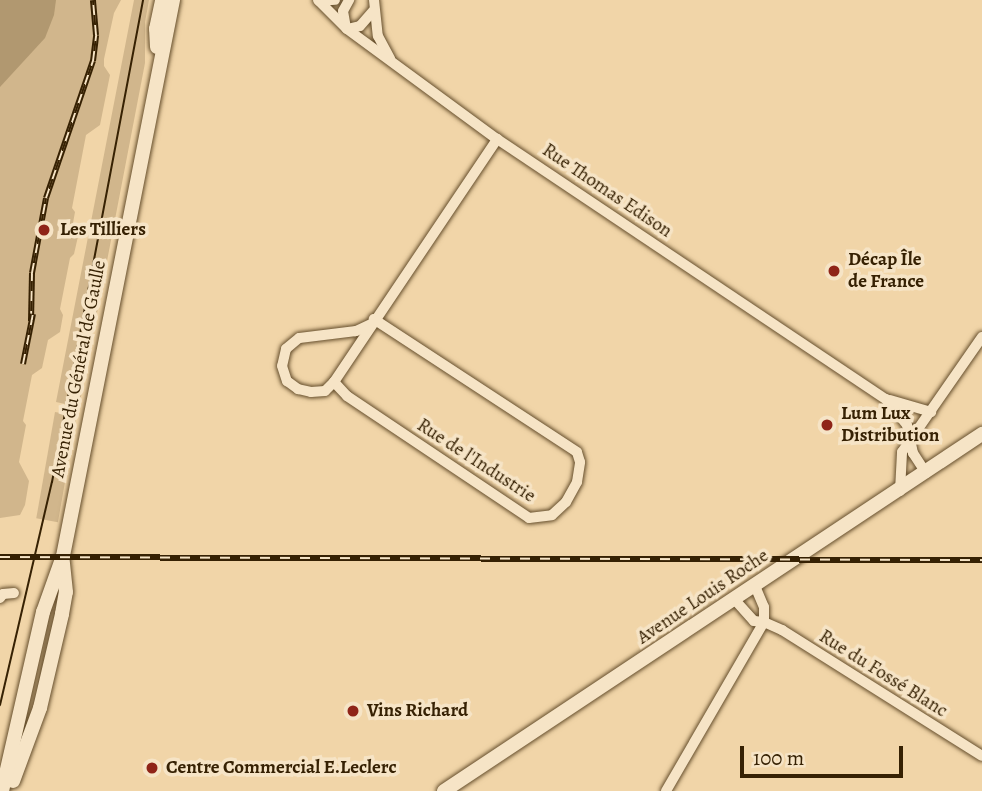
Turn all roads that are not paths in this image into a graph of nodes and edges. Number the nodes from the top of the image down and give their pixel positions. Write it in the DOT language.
graph roads {
  1 [pos="162,0"];
  2 [pos="173,0"];
  3 [pos="318,0"];
  4 [pos="335,0"];
  5 [pos="349,0"];
  6 [pos="374,5"];
  7 [pos="346,29"];
  8 [pos="392,62"];
  9 [pos="157,66"];
  10 [pos="497,139"];
  11 [pos="372,321"];
  12 [pos="982,337"];
  13 [pos="334,382"];
  14 [pos="886,399"];
  15 [pos="931,412"];
  16 [pos="982,434"];
  17 [pos="911,441"];
  18 [pos="926,473"];
  19 [pos="900,491"];
  20 [pos="63,556"];
  21 [pos="755,586"];
  22 [pos="15,593"];
  23 [pos="48,597"];
  24 [pos="0,598"];
  25 [pos="65,600"];
  26 [pos="735,600"];
  27 [pos="764,622"];
  28 [pos="18,721"];
  29 [pos="35,725"];
  30 [pos="982,756"];
  31 [pos="2,791"];
  32 [pos="10,791"];
  33 [pos="444,791"];
  34 [pos="666,791"];
  1 -- 9 [label="main road, Avenue du Général de Gaulle"];
  2 -- 9 [label="main road, Avenue du Général de Gaulle"];
  3 -- 4 [label="street"];
  3 -- 7 [label="street, Rue Thomas Edison"];
  5 -- 7 [label="street"];
  6 -- 7 [label="street"];
  6 -- 8 [label="street"];
  7 -- 8 [label="street, Rue Thomas Edison"];
  8 -- 10 [label="street, Rue Thomas Edison"];
  9 -- 20 [label="main road, Avenue du Général de Gaulle"];
  10 -- 11 [label="street"];
  10 -- 14 [label="street, Rue Thomas Edison"];
  11 -- 13 [label="street"];
  11 -- 13 [label="street"];
  11 -- 13 [label="street, Rue de l'Industrie"];
  12 -- 15 [label="street"];
  14 -- 15 [label="street, Rue Thomas Edison"];
  14 -- 17 [label="street, Rue Thomas Edison"];
  15 -- 17 [label="street"];
  16 -- 18 [label="main road, Avenue Louis Roche"];
  17 -- 18 [label="street, Rue Thomas Edison"];
  17 -- 19 [label="street"];
  18 -- 19 [label="main road, Avenue Louis Roche"];
  19 -- 21 [label="main road, Avenue Louis Roche"];
  20 -- 23 [label="main road, Avenue du Général de Gaulle"];
  20 -- 25 [label="main road, Avenue du Général de Gaulle"];
  21 -- 26 [label="main road, Avenue Louis Roche"];
  21 -- 27 [label="street"];
  22 -- 24 [label="street"];
  23 -- 25 [label="main road"];
  23 -- 28 [label="main road, Avenue du Général de Gaulle"];
  25 -- 29 [label="main road, Avenue du Général de Gaulle"];
  26 -- 27 [label="street, Rue du Fossé Blanc"];
  26 -- 33 [label="main road, Avenue Louis Roche"];
  27 -- 30 [label="street, Rue du Fossé Blanc"];
  27 -- 34 [label="street"];
  28 -- 29 [label="main road"];
  28 -- 31 [label="main road, Avenue du Général de Gaulle"];
  29 -- 32 [label="main road, Avenue du Général de Gaulle"];
}
